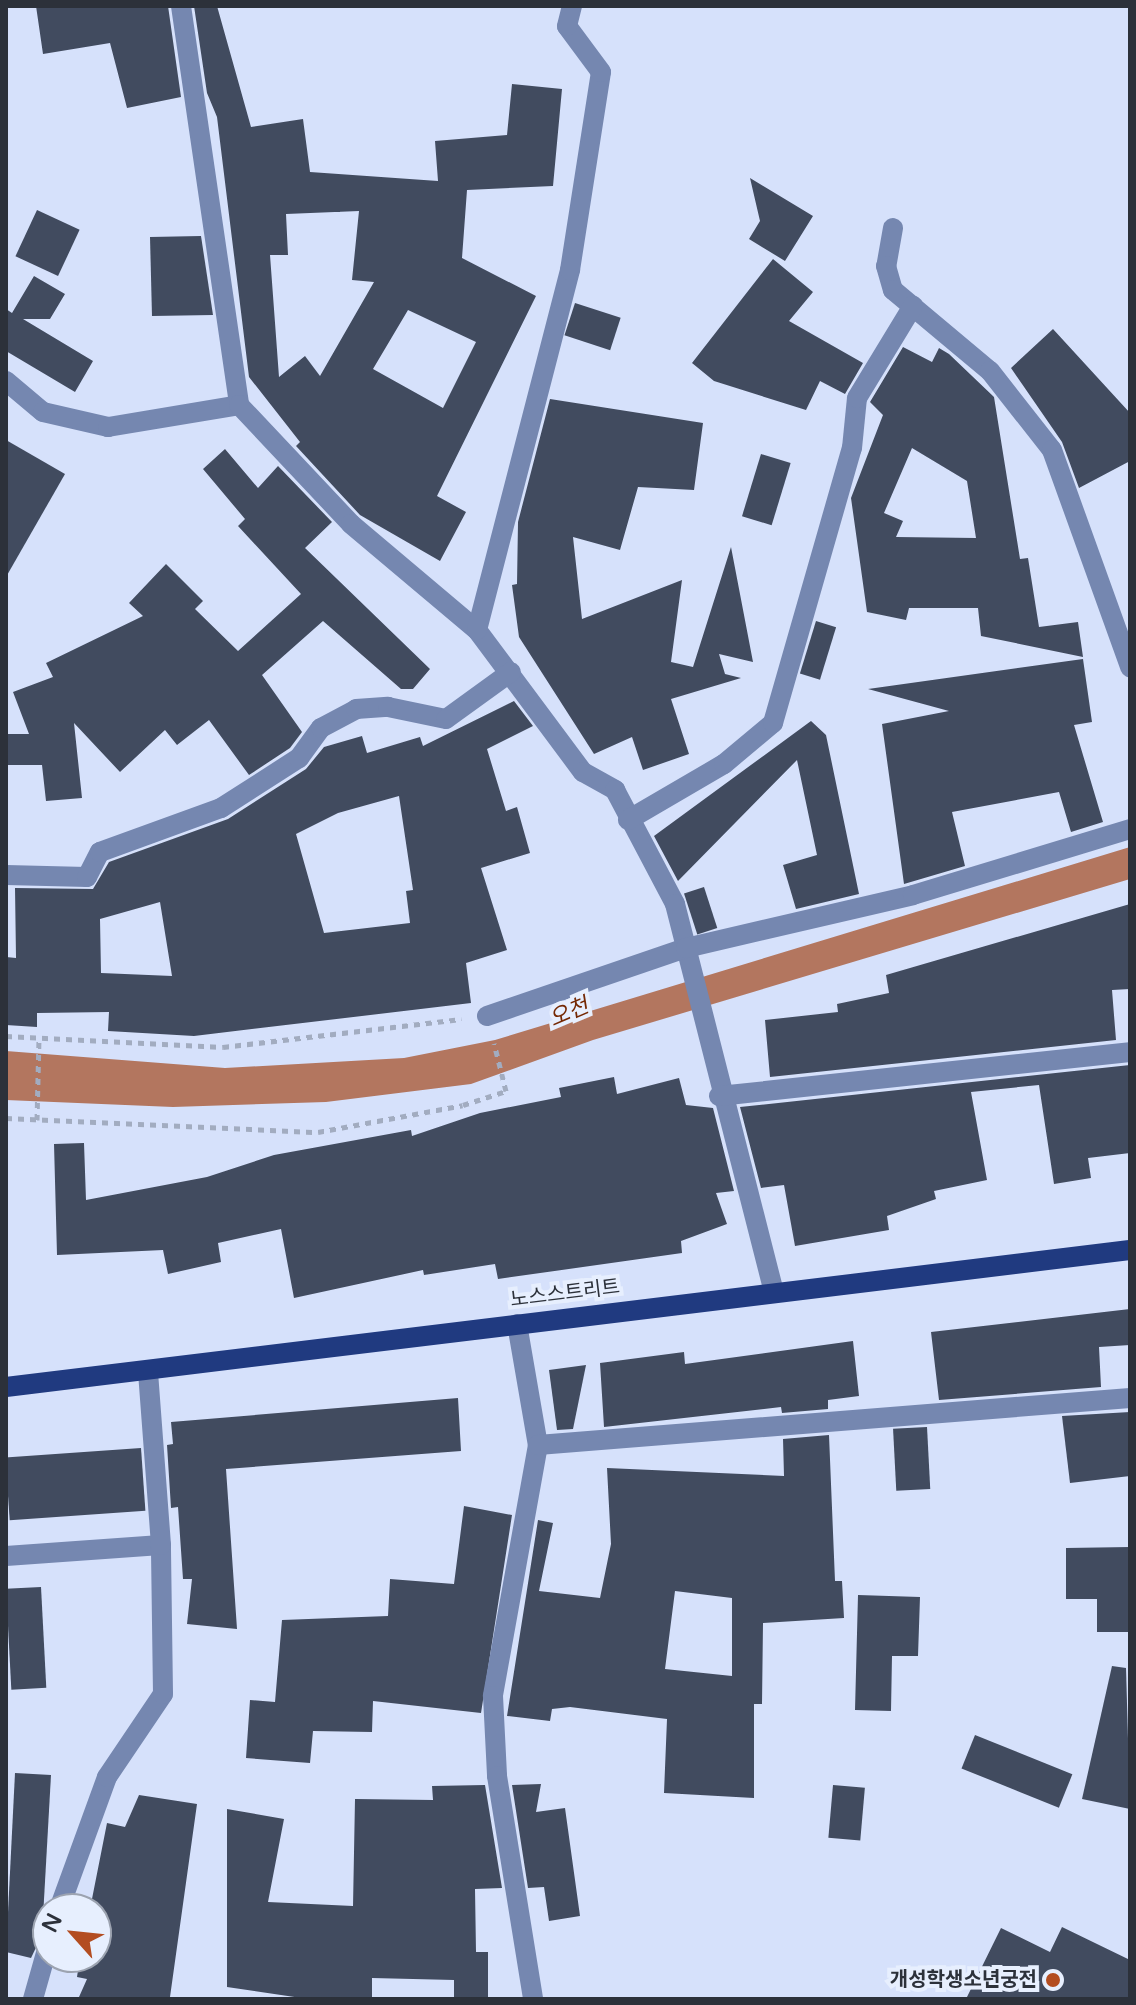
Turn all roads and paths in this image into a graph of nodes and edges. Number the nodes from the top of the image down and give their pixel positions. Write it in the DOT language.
graph roads {
  1 [pos="181,6"];
  2 [pos="572,6"];
  3 [pos="893,228"];
  4 [pos="913,306"];
  5 [pos="6,381"];
  6 [pos="239,405"];
  7 [pos="477,630"];
  8 [pos="1130,667"];
  9 [pos="511,672"];
  10 [pos="628,820"];
  11 [pos="1130,829"];
  12 [pos="6,875"];
  13 [pos="686,948"];
  14 [pos="488,1022"];
  15 [pos="6,1036"];
  16 [pos="39,1039"];
  17 [pos="1130,1052"];
  18 [pos="719,1096"];
  19 [pos="6,1118"];
  20 [pos="37,1120"];
  21 [pos="1130,1250"];
  22 [pos="774,1293"];
  23 [pos="517,1324"];
  24 [pos="148,1372"];
  25 [pos="6,1387"];
  26 [pos="1130,1398"];
  27 [pos="538,1445"];
  28 [pos="161,1545"];
  29 [pos="6,1556"];
  30 [pos="65,1893"];
  31 [pos="40,1973"];
  32 [pos="33,1999"];
  33 [pos="533,1999"];
  1 -- 6 [label="street"];
  2 -- 7 [label="street"];
  3 -- 4 [label="street"];
  4 -- 8 [label="street"];
  4 -- 10 [label="street"];
  5 -- 6 [label="street"];
  6 -- 7 [label="street"];
  7 -- 9 [label="street"];
  9 -- 10 [label="street"];
  9 -- 12 [label="street"];
  10 -- 13 [label="street"];
  11 -- 13 [label="street"];
  13 -- 14 [label="street"];
  13 -- 18 [label="street"];
  14 -- 16 [label="path"];
  14 -- 20 [label="path"];
  15 -- 16 [label="path"];
  16 -- 20 [label="path"];
  17 -- 18 [label="street"];
  18 -- 22 [label="street"];
  19 -- 20 [label="path"];
  21 -- 22 [label="main road, 노스스트리트"];
  22 -- 23 [label="main road, 노스스트리트"];
  23 -- 24 [label="main road, 노스스트리트"];
  23 -- 27 [label="street"];
  24 -- 25 [label="main road, 노스스트리트"];
  24 -- 28 [label="street"];
  26 -- 27 [label="street"];
  27 -- 33 [label="street"];
  28 -- 29 [label="street"];
  28 -- 30 [label="street"];
  31 -- 32 [label="street"];
}
